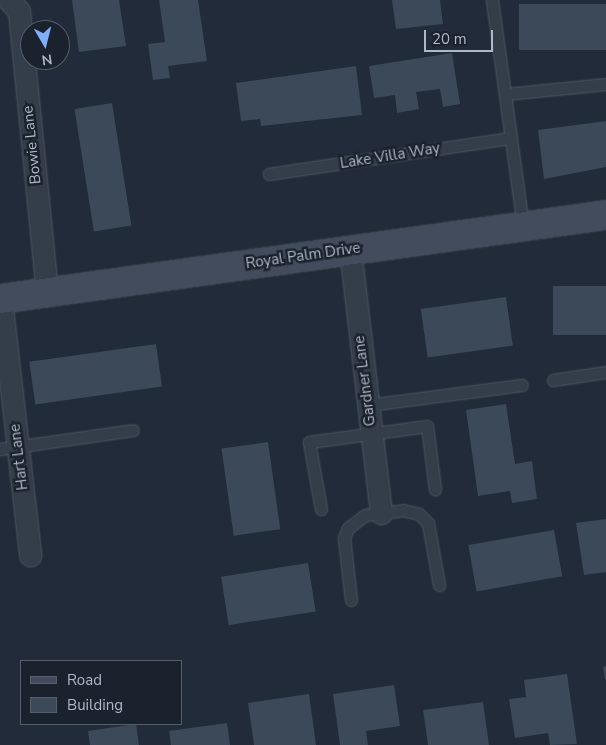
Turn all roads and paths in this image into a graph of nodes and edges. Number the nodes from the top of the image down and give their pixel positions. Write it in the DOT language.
graph roads {
  1 [pos="10,0"];
  2 [pos="492,0"];
  3 [pos="606,84"];
  4 [pos="506,94"];
  5 [pos="510,138"];
  6 [pos="269,174"];
  7 [pos="606,215"];
  8 [pos="523,226"];
  9 [pos="350,249"];
  10 [pos="47,294"];
  11 [pos="1,299"];
  12 [pos="606,372"];
  13 [pos="553,380"];
  14 [pos="522,385"];
  15 [pos="368,405"];
  16 [pos="133,430"];
  17 [pos="371,432"];
  18 [pos="9,448"];
  19 [pos="434,489"];
  20 [pos="321,508"];
  21 [pos="381,513"];
  22 [pos="30,555"];
  23 [pos="439,585"];
  24 [pos="351,600"];
  1 -- 10 [label="street, Bowie Lane"];
  2 -- 4 [label="lane"];
  3 -- 4 [label="lane"];
  4 -- 5 [label="lane"];
  5 -- 6 [label="lane, Lake Villa Way"];
  5 -- 8 [label="lane"];
  7 -- 8 [label="street, Royal Palm Drive"];
  8 -- 9 [label="street, Royal Palm Drive"];
  9 -- 10 [label="street, Royal Palm Drive"];
  9 -- 15 [label="street, Gardner Lane"];
  10 -- 11 [label="street, Royal Palm Drive"];
  11 -- 18 [label="street, Hart Lane"];
  12 -- 13 [label="lane"];
  14 -- 15 [label="lane"];
  15 -- 17 [label="street, Gardner Lane"];
  16 -- 18 [label="lane"];
  17 -- 19 [label="lane"];
  17 -- 20 [label="lane"];
  17 -- 21 [label="street, Gardner Lane"];
  18 -- 22 [label="street, Hart Lane"];
  21 -- 23 [label="lane"];
  21 -- 24 [label="lane"];
}
